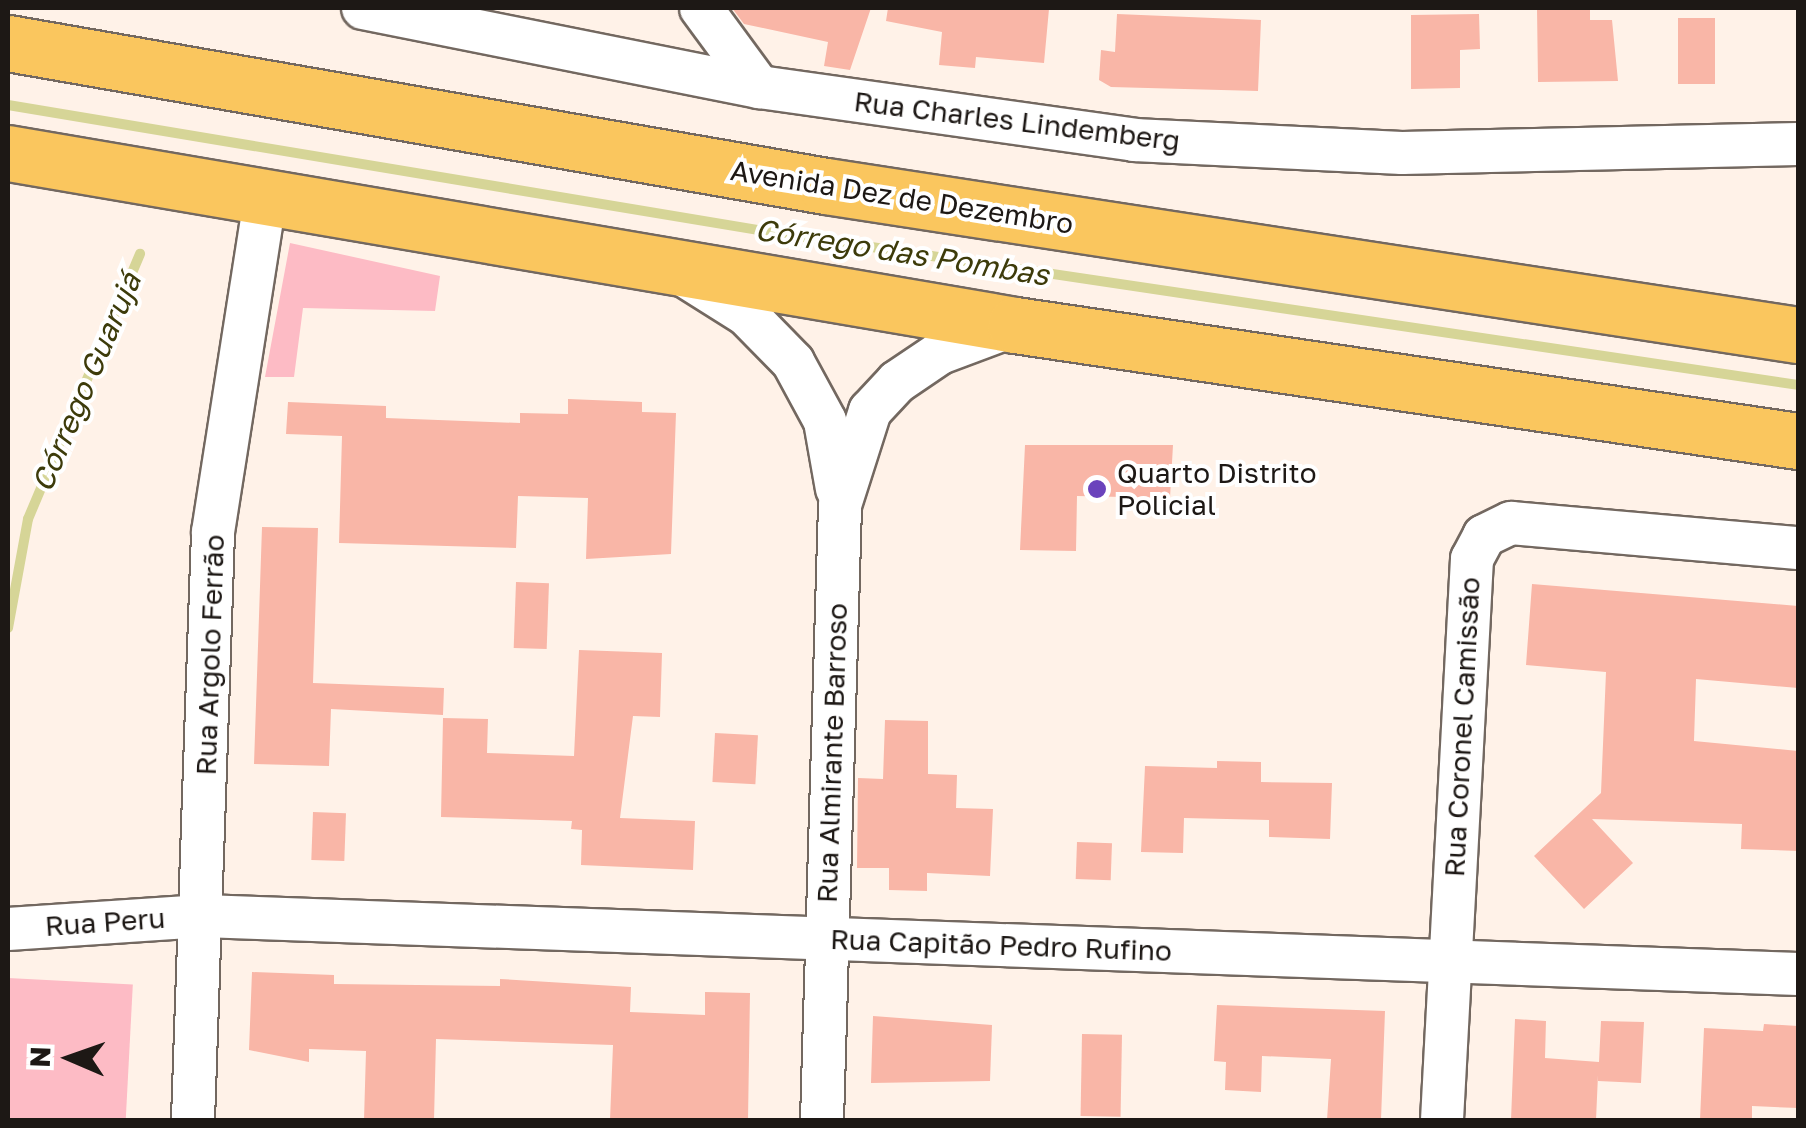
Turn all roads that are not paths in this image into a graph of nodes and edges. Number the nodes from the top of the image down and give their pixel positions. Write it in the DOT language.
graph roads {
  1 [pos="363,8"];
  2 [pos="701,8"];
  3 [pos="8,42"];
  4 [pos="759,87"];
  5 [pos="1798,144"];
  6 [pos="8,153"];
  7 [pos="266,193"];
  8 [pos="665,264"];
  9 [pos="1016,325"];
  10 [pos="1798,335"];
  11 [pos="1798,441"];
  12 [pos="840,504"];
  13 [pos="1798,548"];
  14 [pos="202,916"];
  15 [pos="8,928"];
  16 [pos="825,939"];
  17 [pos="1448,962"];
  18 [pos="1798,974"];
  19 [pos="193,1120"];
  20 [pos="822,1120"];
  21 [pos="1442,1120"];
  1 -- 4 [label="street, Rua Charles Lindemberg"];
  2 -- 4 [label="street"];
  3 -- 10 [label="highway, Avenida Dez de Dezembro"];
  4 -- 5 [label="street, Rua Charles Lindemberg"];
  6 -- 7 [label="highway"];
  7 -- 8 [label="highway"];
  7 -- 14 [label="street, Rua Argolo Ferrão"];
  8 -- 9 [label="highway"];
  8 -- 12 [label="street, Rua Almirante Barroso"];
  9 -- 11 [label="highway"];
  9 -- 12 [label="street, Rua Almirante Barroso"];
  12 -- 16 [label="street, Rua Almirante Barroso"];
  13 -- 17 [label="street, Rua Coronel Camissão"];
  14 -- 15 [label="street, Rua Peru"];
  14 -- 16 [label="street, Rua Capitão Pedro Rufino"];
  14 -- 19 [label="street, Rua Argolo Ferrão"];
  16 -- 17 [label="street, Rua Capitão Pedro Rufino"];
  16 -- 20 [label="street, Rua Almirante Barroso"];
  17 -- 18 [label="street, Rua Capitão Pedro Rufino"];
  17 -- 21 [label="street, Rua Coronel Camissão"];
}
